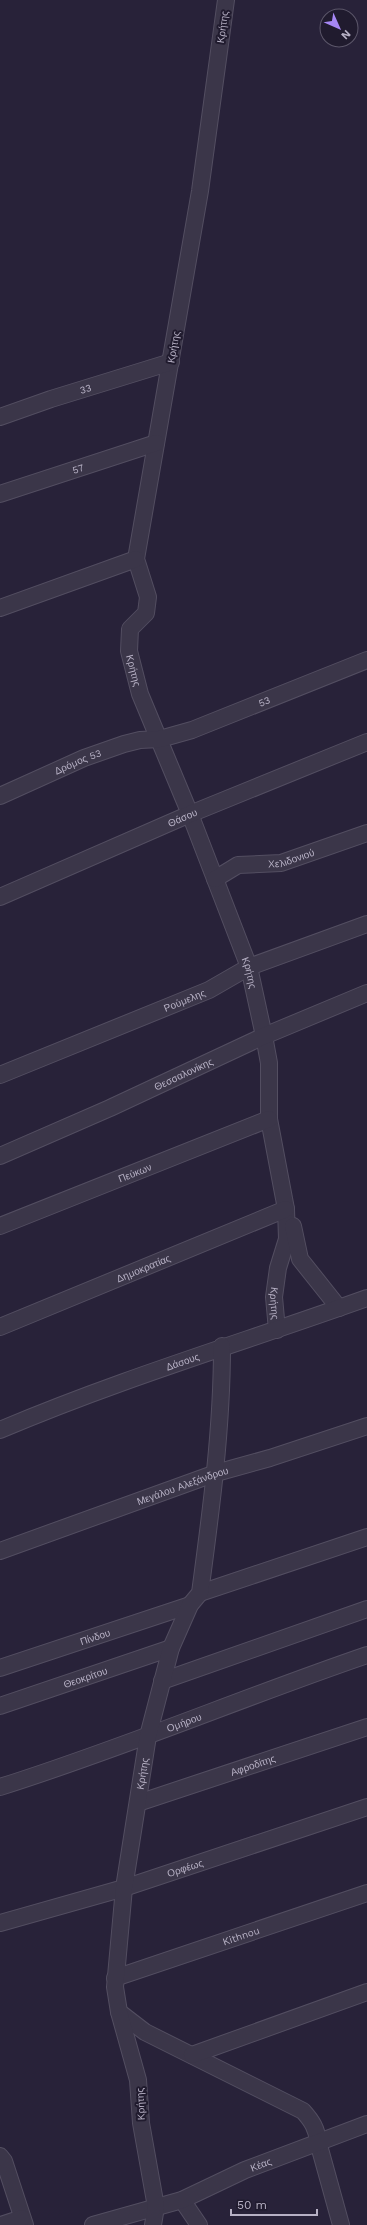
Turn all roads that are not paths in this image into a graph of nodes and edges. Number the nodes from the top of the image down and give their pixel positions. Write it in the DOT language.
graph roads {
  1 [pos="226,0"];
  2 [pos="171,362"];
  3 [pos="0,417"];
  4 [pos="156,443"];
  5 [pos="0,494"];
  6 [pos="136,559"];
  7 [pos="0,608"];
  8 [pos="367,660"];
  9 [pos="160,739"];
  10 [pos="367,742"];
  11 [pos="0,796"];
  12 [pos="190,814"];
  13 [pos="367,833"];
  14 [pos="215,878"];
  15 [pos="0,897"];
  16 [pos="367,924"];
  17 [pos="249,966"];
  18 [pos="367,993"];
  19 [pos="264,1036"];
  20 [pos="0,1075"];
  21 [pos="269,1119"];
  22 [pos="0,1156"];
  23 [pos="286,1209"];
  24 [pos="0,1226"];
  25 [pos="367,1298"];
  26 [pos="339,1308"];
  27 [pos="0,1328"];
  28 [pos="277,1330"];
  29 [pos="222,1346"];
  30 [pos="367,1426"];
  31 [pos="0,1430"];
  32 [pos="216,1473"];
  33 [pos="367,1537"];
  34 [pos="0,1551"];
  35 [pos="195,1599"];
  36 [pos="367,1609"];
  37 [pos="171,1648"];
  38 [pos="367,1655"];
  39 [pos="0,1668"];
  40 [pos="162,1681"];
  41 [pos="0,1706"];
  42 [pos="367,1727"];
  43 [pos="148,1736"];
  44 [pos="0,1787"];
  45 [pos="138,1803"];
  46 [pos="367,1806"];
  47 [pos="124,1888"];
  48 [pos="367,1893"];
  49 [pos="0,1923"];
  50 [pos="115,1978"];
  51 [pos="367,1992"];
  52 [pos="119,2012"];
  53 [pos="192,2055"];
  54 [pos="367,2124"];
  55 [pos="318,2142"];
  56 [pos="0,2156"];
  57 [pos="182,2200"];
  58 [pos="156,2207"];
  59 [pos="23,2221"];
  60 [pos="1,2225"];
  61 [pos="93,2225"];
  62 [pos="153,2225"];
  63 [pos="199,2225"];
  64 [pos="341,2225"];
  1 -- 2 [label="street, Κρήτης"];
  2 -- 3 [label="street, 33"];
  2 -- 4 [label="street, Κρήτης"];
  4 -- 5 [label="street, 57"];
  4 -- 6 [label="street, Κρήτης"];
  6 -- 7 [label="street"];
  6 -- 9 [label="street, Κρήτης"];
  8 -- 9 [label="street, 53"];
  9 -- 11 [label="street, Δρόμος 53"];
  9 -- 12 [label="street, Κρήτης"];
  10 -- 12 [label="street, Θάσου"];
  12 -- 14 [label="street, Κρήτης"];
  12 -- 15 [label="street, Θάσου"];
  13 -- 14 [label="street, Χελιδονιού"];
  14 -- 17 [label="street, Κρήτης"];
  16 -- 17 [label="street, Ρούμελης"];
  17 -- 19 [label="street, Κρήτης"];
  17 -- 20 [label="street, Ρούμελης"];
  18 -- 19 [label="street, Θεσσαλονίκης"];
  19 -- 21 [label="street, Κρήτης"];
  19 -- 22 [label="street, Θεσσαλονίκης"];
  21 -- 23 [label="street, Κρήτης"];
  21 -- 24 [label="street, Πεύκων"];
  23 -- 26 [label="street"];
  23 -- 27 [label="street, Δημοκρατίας"];
  23 -- 28 [label="street, Κρήτης"];
  25 -- 26 [label="street, Δάσους"];
  26 -- 28 [label="street, Δάσους"];
  28 -- 29 [label="street, Δάσους"];
  29 -- 31 [label="street, Δάσους"];
  29 -- 32 [label="street, Κρήτης"];
  30 -- 32 [label="street, Μεγάλου Αλεξάνδρου"];
  32 -- 34 [label="street, Μεγάλου Αλεξάνδρου"];
  32 -- 35 [label="street, Κρήτης"];
  33 -- 35 [label="street, Πίνδου"];
  35 -- 37 [label="street, Κρήτης"];
  35 -- 39 [label="street, Πίνδου"];
  36 -- 40 [label="street"];
  37 -- 40 [label="street, Κρήτης"];
  37 -- 41 [label="street, Θεοκρίτου"];
  38 -- 43 [label="street, Ομήρου"];
  40 -- 43 [label="street, Κρήτης"];
  42 -- 45 [label="street, Αφροδίτης"];
  43 -- 44 [label="street, Ομήρου"];
  43 -- 45 [label="street, Κρήτης"];
  45 -- 47 [label="street, Κρήτης"];
  46 -- 47 [label="street, Ορφέως"];
  47 -- 49 [label="street, Ορφέως"];
  47 -- 50 [label="street, Κρήτης"];
  48 -- 50 [label="street, Κithnou"];
  50 -- 52 [label="street, Κρήτης"];
  51 -- 53 [label="street"];
  52 -- 53 [label="street"];
  52 -- 58 [label="street, Κρήτης"];
  53 -- 55 [label="street"];
  54 -- 55 [label="street, Κέας"];
  55 -- 57 [label="street, Κέας"];
  55 -- 64 [label="street"];
  56 -- 59 [label="street"];
  57 -- 58 [label="street, Κέας"];
  57 -- 63 [label="street"];
  58 -- 61 [label="street, Κέας"];
  58 -- 62 [label="street, Κρήτης"];
  59 -- 60 [label="street"];
}
